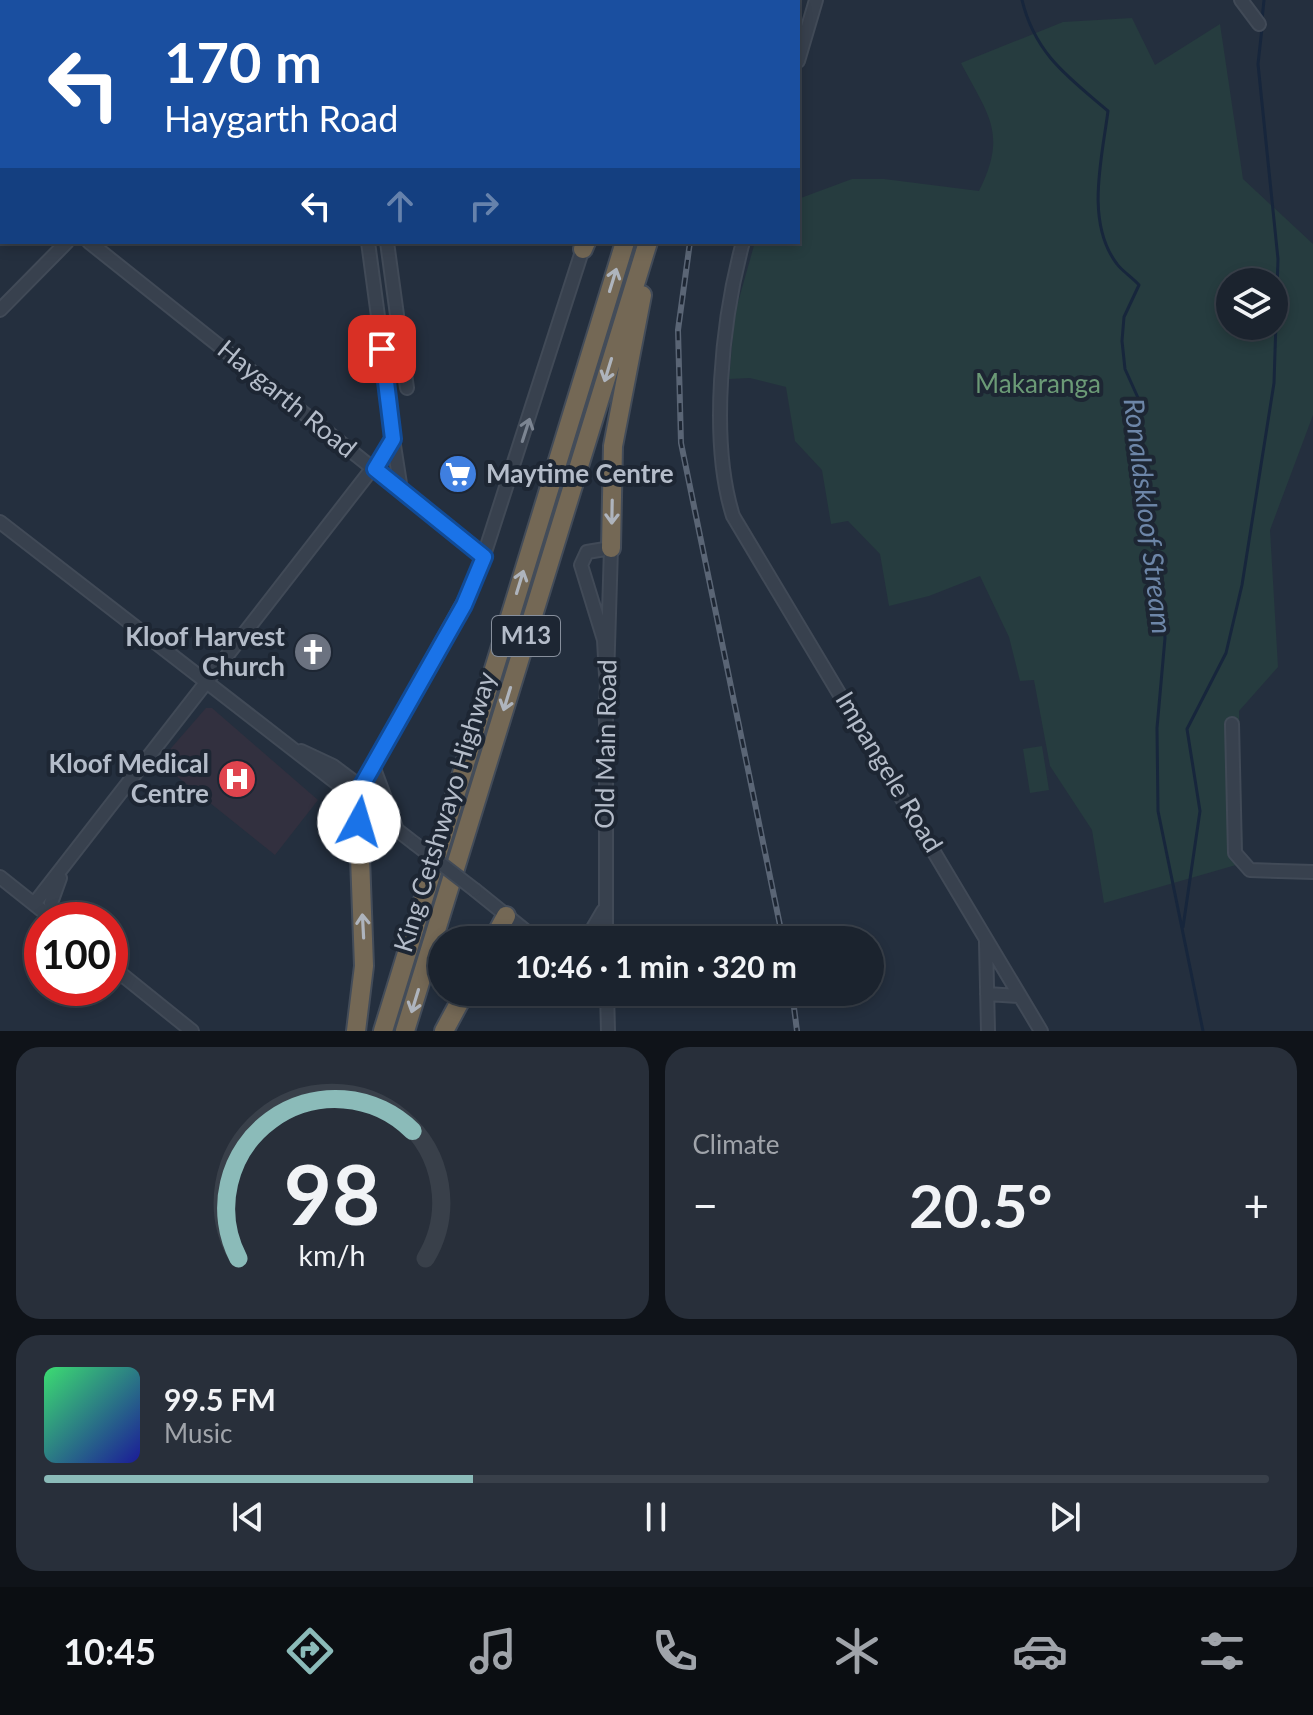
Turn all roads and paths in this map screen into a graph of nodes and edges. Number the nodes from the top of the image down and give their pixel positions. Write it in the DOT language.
graph roads {
  1 [pos="816,0"];
  2 [pos="1241,0"];
  3 [pos="1259,24"];
  4 [pos="800,54"];
  5 [pos="65,244"];
  6 [pos="92,244"];
  7 [pos="368,244"];
  8 [pos="387,244"];
  9 [pos="585,244"];
  10 [pos="624,244"];
  11 [pos="647,244"];
  12 [pos="654,244"];
  13 [pos="743,244"];
  14 [pos="389,259"];
  15 [pos="371,262"];
  16 [pos="0,310"];
  17 [pos="407,388"];
  18 [pos="393,439"];
  19 [pos="375,469"];
  20 [pos="401,490"];
  21 [pos="0,522"];
  22 [pos="611,548"];
  23 [pos="484,557"];
  24 [pos="606,675"];
  25 [pos="208,683"];
  26 [pos="1232,724"];
  27 [pos="373,766"];
  28 [pos="360,795"];
  29 [pos="397,831"];
  30 [pos="75,851"];
  31 [pos="1313,872"];
  32 [pos="0,877"];
  33 [pos="31,902"];
  34 [pos="36,902"];
  35 [pos="52,902"];
  36 [pos="605,908"];
  37 [pos="506,916"];
  38 [pos="501,926"];
  39 [pos="519,926"];
  40 [pos="594,926"];
  41 [pos="606,926"];
  42 [pos="986,939"];
  43 [pos="128,979"];
  44 [pos="987,994"];
  45 [pos="1019,996"];
  46 [pos="457,1006"];
  47 [pos="607,1006"];
  48 [pos="192,1031"];
  49 [pos="356,1031"];
  50 [pos="383,1031"];
  51 [pos="405,1031"];
  52 [pos="444,1031"];
  53 [pos="608,1031"];
  54 [pos="988,1031"];
  55 [pos="1041,1031"];
  1 -- 4 [label="street"];
  2 -- 3 [label="street"];
  5 -- 16 [label="street"];
  6 -- 19 [label="street, Haygarth Road"];
  7 -- 15 [label="street"];
  8 -- 14 [label="street"];
  23 -- 9 [label="street, one-way"];
  50 -- 10 [label="highway, King Cetshwayo Highway / M13, one-way"];
  11 -- 51 [label="highway, King Cetshwayo Highway / M13, one-way"];
  12 -- 22 [label="highway, one-way"];
  13 -- 42 [label="street, Impangele Road"];
  14 -- 15 [label="street"];
  14 -- 17 [label="street"];
  15 -- 18 [label="street"];
  18 -- 19 [label="street"];
  18 -- 20 [label="street"];
  19 -- 20 [label="street, Haygarth Road"];
  19 -- 25 [label="street"];
  20 -- 23 [label="street, Haygarth Road"];
  21 -- 25 [label="street"];
  22 -- 24 [label="street, Old Main Road"];
  22 -- 24 [label="street"];
  23 -- 27 [label="street"];
  24 -- 36 [label="street, Old Main Road"];
  25 -- 28 [label="street"];
  25 -- 30 [label="street"];
  26 -- 31 [label="street"];
  27 -- 28 [label="street"];
  27 -- 29 [label="street"];
  28 -- 29 [label="street"];
  49 -- 28 [label="highway, one-way"];
  29 -- 37 [label="street, bridge"];
  30 -- 34 [label="street"];
  30 -- 35 [label="street"];
  32 -- 33 [label="street"];
  36 -- 40 [label="street"];
  36 -- 41 [label="street, Old Main Road"];
  37 -- 38 [label="highway"];
  37 -- 39 [label="street"];
  42 -- 44 [label="street"];
  42 -- 45 [label="street, Impangele Road"];
  43 -- 48 [label="street"];
  44 -- 45 [label="street"];
  44 -- 54 [label="street"];
  45 -- 55 [label="street, Impangele Road"];
  46 -- 52 [label="highway"];
  47 -- 53 [label="street"];
}
